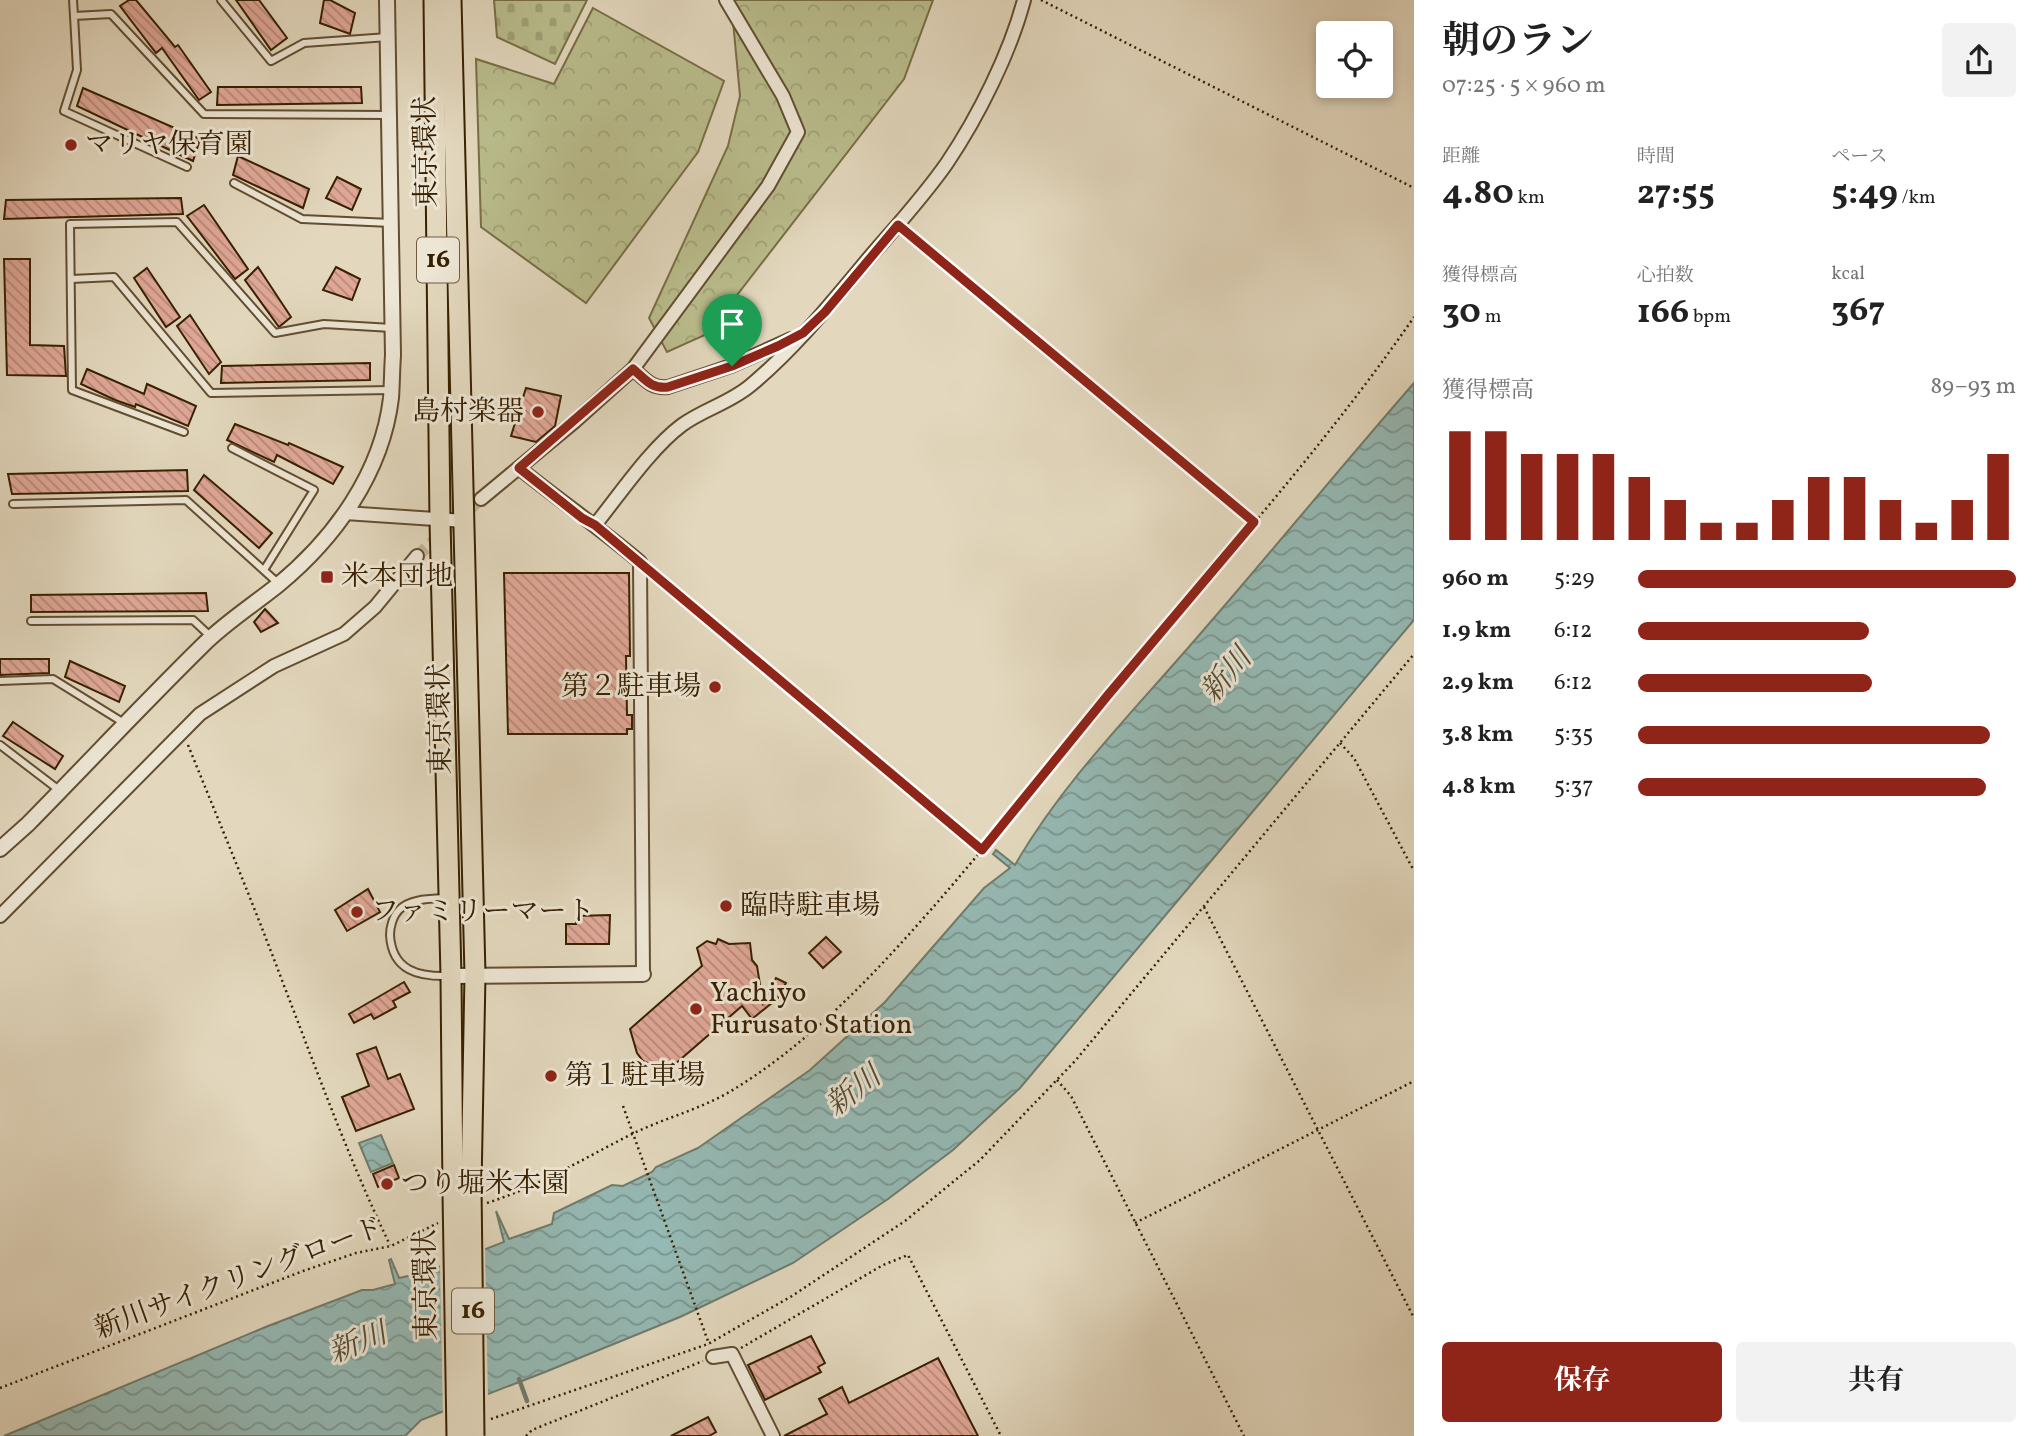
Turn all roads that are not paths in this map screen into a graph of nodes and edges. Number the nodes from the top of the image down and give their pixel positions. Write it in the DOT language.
graph roads {
  1 [pos="73,0"];
  2 [pos="221,0"];
  3 [pos="387,0"];
  4 [pos="434,0"];
  5 [pos="451,0"];
  6 [pos="726,0"];
  7 [pos="1024,0"];
  8 [pos="74,16"];
  9 [pos="387,37"];
  10 [pos="389,115"];
  11 [pos="187,167"];
  12 [pos="234,183"];
  13 [pos="391,223"];
  14 [pos="71,279"];
  15 [pos="392,328"];
  16 [pos="803,333"];
  17 [pos="633,369"];
  18 [pos="391,390"];
  19 [pos="184,432"];
  20 [pos="232,448"];
  21 [pos="519,468"];
  22 [pos="481,499"];
  23 [pos="13,504"];
  24 [pos="345,513"];
  25 [pos="440,521"];
  26 [pos="465,521"];
  27 [pos="595,525"];
  28 [pos="417,556"];
  29 [pos="264,570"];
  30 [pos="279,584"];
  31 [pos="31,621"];
  32 [pos="211,638"];
  33 [pos="0,681"];
  34 [pos="126,724"];
  35 [pos="0,745"];
  36 [pos="60,791"];
  37 [pos="0,849"];
  38 [pos="448,898"];
  39 [pos="0,916"];
  40 [pos="643,974"];
  41 [pos="451,975"];
  42 [pos="475,975"];
  43 [pos="462,1189"];
  44 [pos="713,1357"];
  45 [pos="478,1429"];
  46 [pos="457,1436"];
  47 [pos="773,1436"];
  1 -- 8 [label="lane"];
  2 -- 9 [label="lane"];
  3 -- 9 [label="street"];
  4 -- 25 [label="highway, 東京環状 / 16"];
  5 -- 26 [label="highway, 東京環状 / 16"];
  6 -- 17 [label="street"];
  7 -- 16 [label="street"];
  8 -- 10 [label="lane"];
  8 -- 11 [label="lane"];
  9 -- 10 [label="street"];
  10 -- 13 [label="street"];
  12 -- 13 [label="lane"];
  13 -- 15 [label="street"];
  14 -- 15 [label="lane"];
  14 -- 18 [label="lane"];
  14 -- 19 [label="lane"];
  15 -- 18 [label="street"];
  16 -- 17 [label="street"];
  16 -- 27 [label="street"];
  17 -- 21 [label="street"];
  18 -- 24 [label="street"];
  20 -- 29 [label="lane"];
  21 -- 22 [label="street"];
  21 -- 27 [label="street"];
  23 -- 29 [label="lane"];
  24 -- 25 [label="street"];
  24 -- 30 [label="street"];
  25 -- 26 [label="street"];
  25 -- 38 [label="highway, 東京環状 / 16"];
  26 -- 42 [label="highway, 東京環状 / 16"];
  27 -- 40 [label="street"];
  28 -- 39 [label="street"];
  29 -- 30 [label="lane"];
  30 -- 32 [label="street"];
  31 -- 32 [label="lane"];
  32 -- 34 [label="street"];
  33 -- 34 [label="lane"];
  34 -- 36 [label="street"];
  35 -- 36 [label="lane"];
  36 -- 37 [label="street"];
  38 -- 41 [label="highway, 東京環状 / 16"];
  38 -- 41 [label="lane"];
  40 -- 42 [label="street"];
  41 -- 42 [label="street"];
  41 -- 43 [label="highway, 東京環状 / 16"];
  42 -- 43 [label="highway, 東京環状 / 16"];
  43 -- 45 [label="highway, 東京環状 / 16, bridge"];
  43 -- 46 [label="highway, 東京環状 / 16, bridge"];
  44 -- 47 [label="street"];
}
